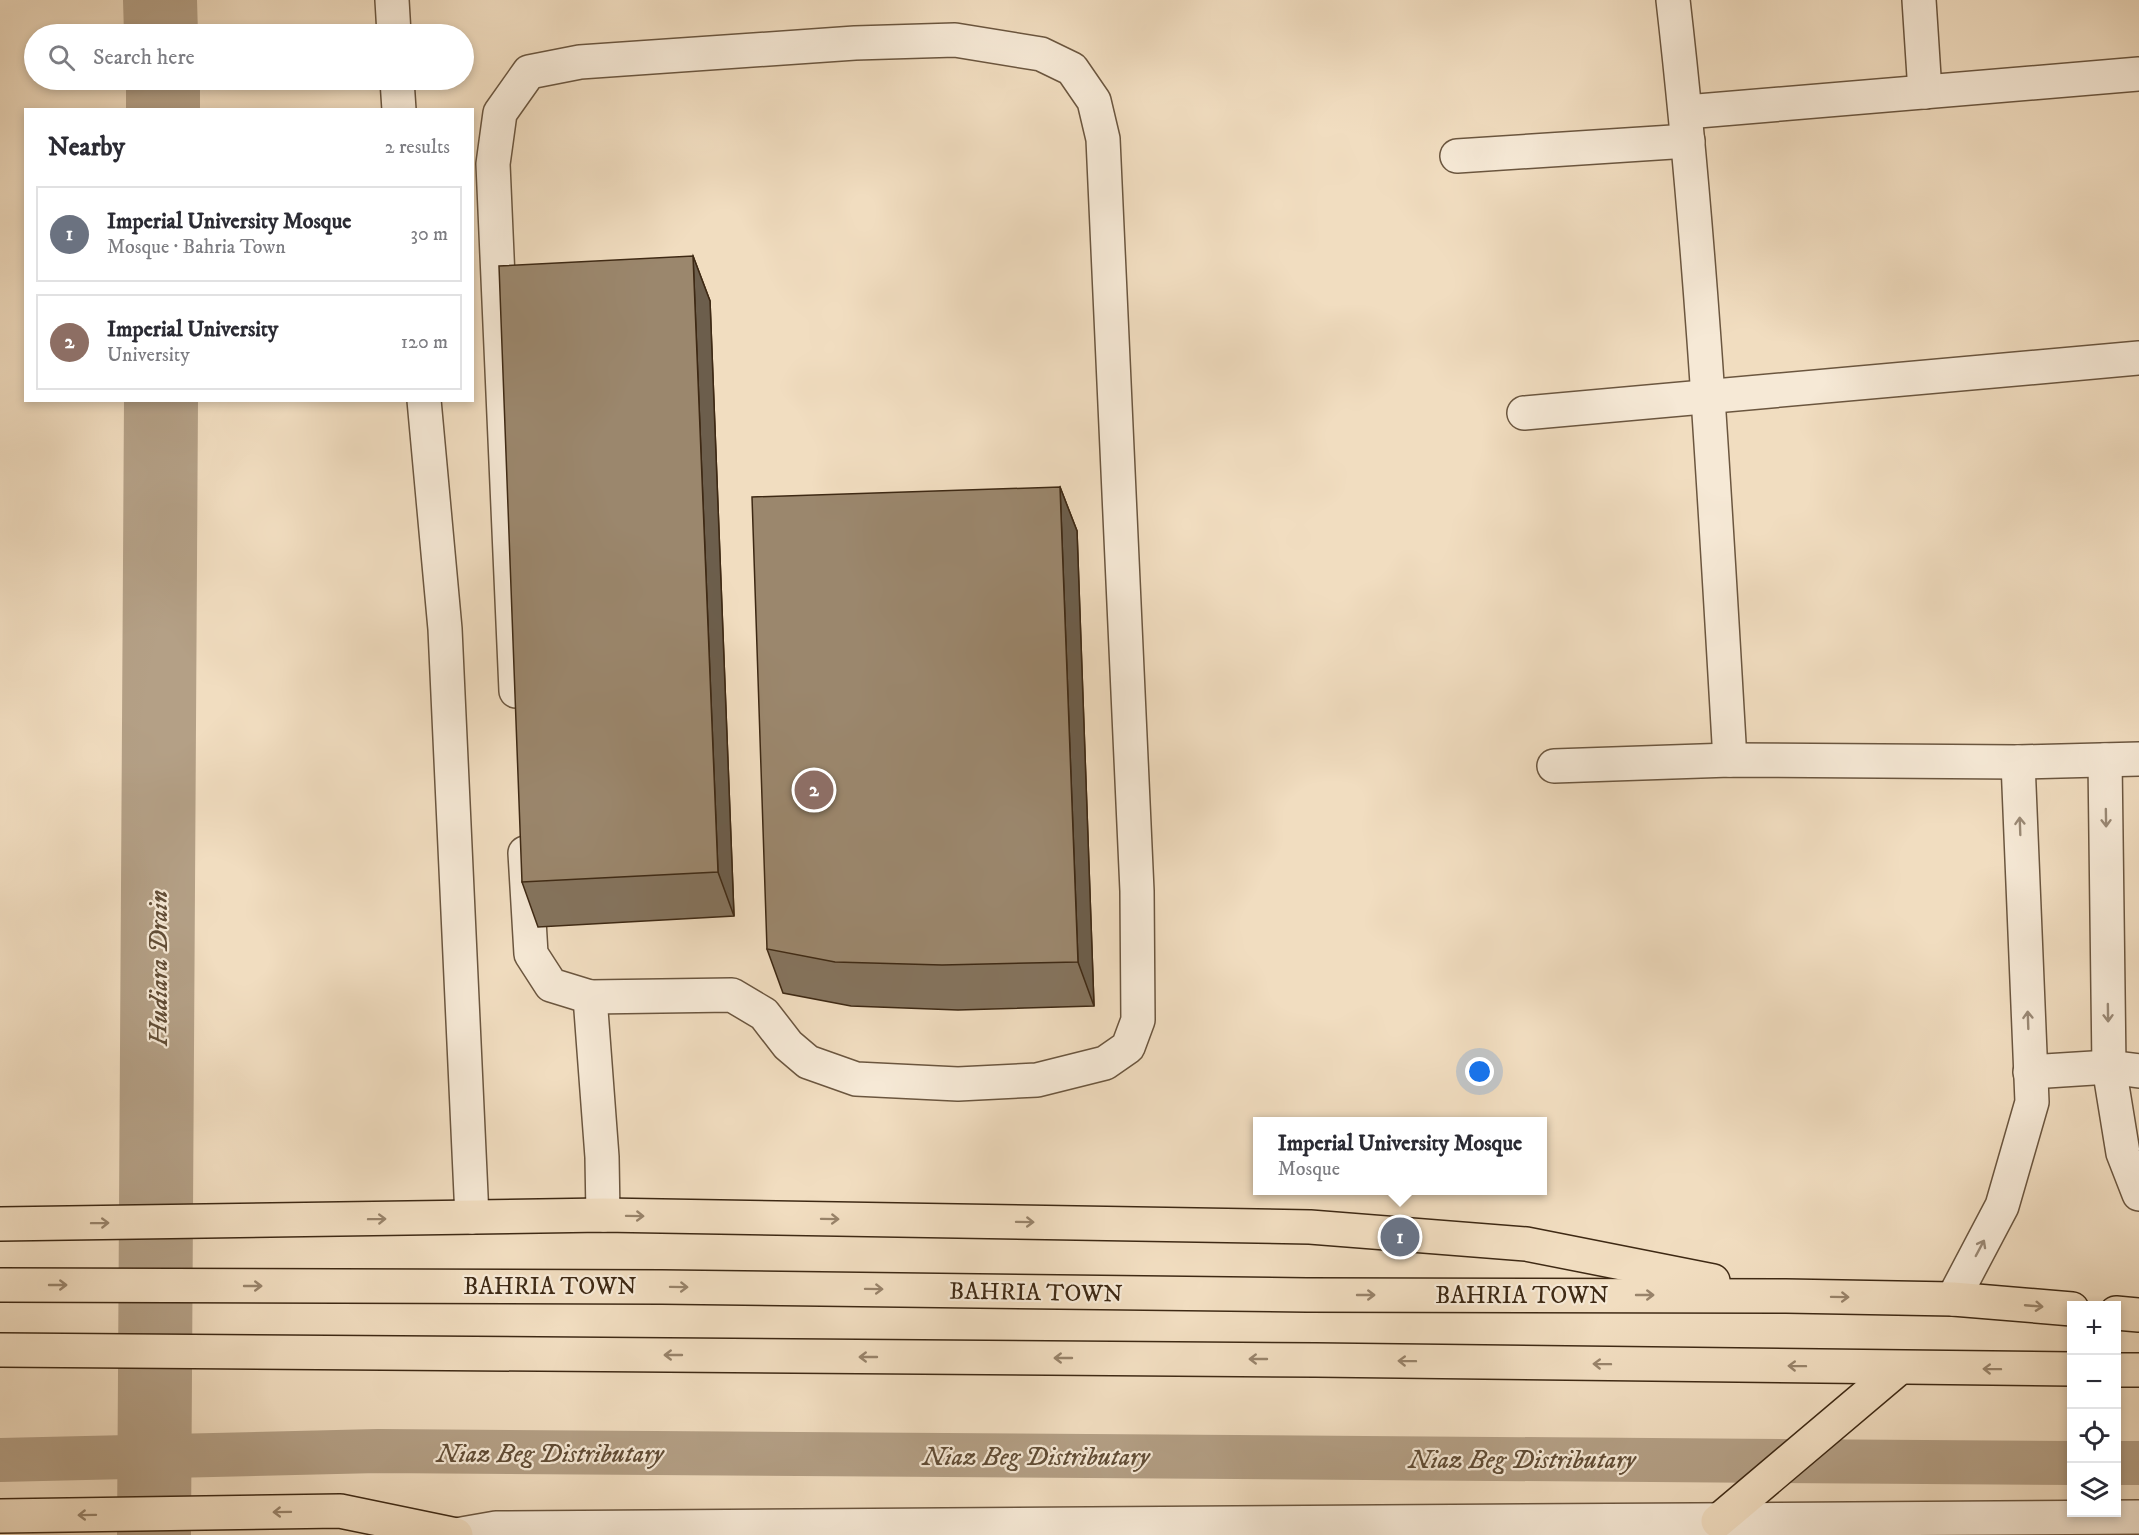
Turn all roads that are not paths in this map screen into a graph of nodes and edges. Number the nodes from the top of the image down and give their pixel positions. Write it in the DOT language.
graph roads {
  1 [pos="392,0"];
  2 [pos="1673,0"];
  3 [pos="1919,0"];
  4 [pos="393,24"];
  5 [pos="2139,74"];
  6 [pos="398,90"];
  7 [pos="1925,92"];
  8 [pos="399,108"];
  9 [pos="1687,126"];
  10 [pos="1457,156"];
  11 [pos="2139,358"];
  12 [pos="1708,396"];
  13 [pos="424,402"];
  14 [pos="1524,413"];
  15 [pos="517,717"];
  16 [pos="2139,759"];
  17 [pos="1730,760"];
  18 [pos="2105,760"];
  19 [pos="2018,762"];
  20 [pos="1554,766"];
  21 [pos="523,824"];
  22 [pos="590,996"];
  23 [pos="2124,1069"];
  24 [pos="2030,1071"];
  25 [pos="2139,1194"];
  26 [pos="603,1215"];
  27 [pos="472,1217"];
  28 [pos="0,1224"];
  29 [pos="0,1285"];
  30 [pos="1786,1296"];
  31 [pos="1953,1299"];
  32 [pos="2067,1310"];
  33 [pos="2121,1313"];
  34 [pos="2139,1315"];
  35 [pos="0,1350"];
  36 [pos="1899,1368"];
  37 [pos="2067,1369"];
  38 [pos="2121,1370"];
  39 [pos="2139,1370"];
  40 [pos="0,1516"];
  41 [pos="2139,1517"];
  42 [pos="1718,1521"];
  43 [pos="456,1535"];
  1 -- 4 [label="street"];
  2 -- 9 [label="street"];
  3 -- 7 [label="street"];
  5 -- 7 [label="street"];
  6 -- 8 [label="street"];
  7 -- 9 [label="street"];
  9 -- 10 [label="street"];
  9 -- 12 [label="street"];
  11 -- 12 [label="street"];
  12 -- 14 [label="street"];
  12 -- 17 [label="street"];
  13 -- 27 [label="street"];
  15 -- 22 [label="street"];
  16 -- 18 [label="street"];
  17 -- 19 [label="street"];
  17 -- 20 [label="street"];
  18 -- 19 [label="street"];
  18 -- 23 [label="street, one-way"];
  24 -- 19 [label="street, one-way"];
  21 -- 22 [label="street"];
  22 -- 26 [label="street"];
  23 -- 24 [label="street"];
  23 -- 25 [label="street"];
  31 -- 24 [label="street, one-way"];
  26 -- 27 [label="main road"];
  26 -- 30 [label="main road, one-way"];
  28 -- 27 [label="main road, one-way"];
  29 -- 30 [label="main road, BAHRIA TOWN, one-way"];
  30 -- 31 [label="main road, BAHRIA TOWN, one-way"];
  31 -- 32 [label="main road, BAHRIA TOWN, one-way"];
  33 -- 34 [label="main road"];
  36 -- 35 [label="main road, one-way"];
  37 -- 36 [label="main road, one-way"];
  36 -- 42 [label="main road"];
  38 -- 39 [label="main road"];
  43 -- 40 [label="main road, one-way"];
  41 -- 42 [label="street"];
  42 -- 43 [label="street"];
}
